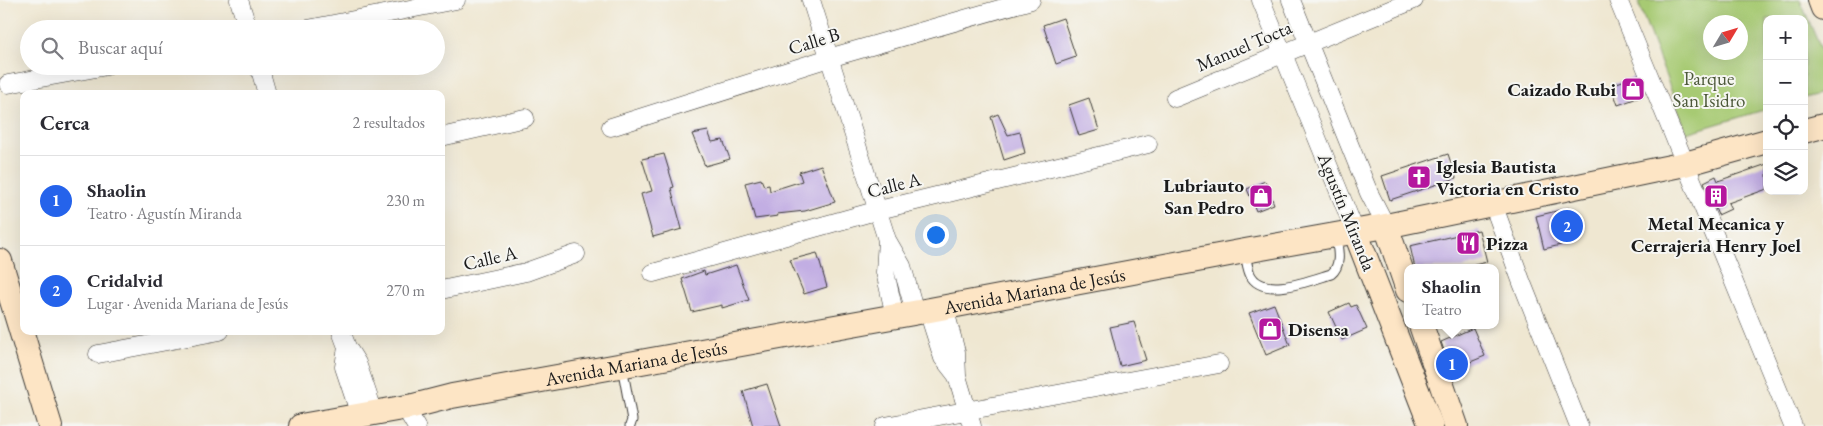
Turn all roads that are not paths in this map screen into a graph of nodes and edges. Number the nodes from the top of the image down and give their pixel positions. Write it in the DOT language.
graph roads {
  1 [pos="239,0"];
  2 [pos="456,0"];
  3 [pos="811,0"];
  4 [pos="1031,0"];
  5 [pos="1261,0"];
  6 [pos="1291,0"];
  7 [pos="1414,0"];
  8 [pos="1618,0"];
  9 [pos="1820,0"];
  10 [pos="1823,8"];
  11 [pos="245,20"];
  12 [pos="354,20"];
  13 [pos="1308,42"];
  14 [pos="1283,52"];
  15 [pos="829,58"];
  16 [pos="58,75"];
  17 [pos="262,75"];
  18 [pos="8,84"];
  19 [pos="266,90"];
  20 [pos="1175,98"];
  21 [pos="525,118"];
  22 [pos="1823,126"];
  23 [pos="611,127"];
  24 [pos="1808,130"];
  25 [pos="445,136"];
  26 [pos="1763,142"];
  27 [pos="1148,144"];
  28 [pos="1685,164"];
  29 [pos="1493,204"];
  30 [pos="879,210"];
  31 [pos="1386,226"];
  32 [pos="1345,233"];
  33 [pos="1245,250"];
  34 [pos="576,254"];
  35 [pos="0,261"];
  36 [pos="652,273"];
  37 [pos="1404,278"];
  38 [pos="445,289"];
  39 [pos="921,311"];
  40 [pos="20,327"];
  41 [pos="1422,329"];
  42 [pos="22,335"];
  43 [pos="199,335"];
  44 [pos="344,339"];
  45 [pos="98,354"];
  46 [pos="1220,364"];
  47 [pos="622,366"];
  48 [pos="367,414"];
  49 [pos="411,417"];
  50 [pos="970,418"];
  51 [pos="1454,420"];
  52 [pos="1425,424"];
  53 [pos="50,426"];
  54 [pos="301,426"];
  55 [pos="630,426"];
  56 [pos="885,426"];
  57 [pos="1579,426"];
  58 [pos="1793,426"];
  1 -- 11 [label="street"];
  2 -- 12 [label="street"];
  3 -- 15 [label="street"];
  4 -- 15 [label="street, Calle B"];
  5 -- 14 [label="street, Agustín Miranda"];
  6 -- 13 [label="street, Agustín Miranda"];
  7 -- 13 [label="street, Manuel Tocta"];
  8 -- 28 [label="street"];
  9 -- 10 [label="street"];
  13 -- 14 [label="street, Manuel Tocta"];
  13 -- 31 [label="street, Agustín Miranda"];
  14 -- 20 [label="street, Manuel Tocta"];
  14 -- 32 [label="street, Agustín Miranda"];
  15 -- 23 [label="street, Calle B"];
  15 -- 30 [label="street"];
  16 -- 18 [label="street"];
  17 -- 19 [label="street"];
  21 -- 25 [label="street"];
  22 -- 24 [label="street"];
  26 -- 28 [label="street, Avenida Mariana de Jesús"];
  27 -- 30 [label="street, Calle A"];
  28 -- 29 [label="street, Avenida Mariana de Jesús"];
  28 -- 58 [label="street"];
  29 -- 31 [label="street, Avenida Mariana de Jesús"];
  29 -- 57 [label="street"];
  30 -- 36 [label="street, Calle A"];
  30 -- 39 [label="street"];
  31 -- 32 [label="street, Avenida Mariana de Jesús"];
  31 -- 37 [label="street, Agustín Miranda"];
  32 -- 33 [label="street, Avenida Mariana de Jesús"];
  32 -- 33 [label="lane"];
  32 -- 52 [label="street, Agustín Miranda"];
  33 -- 39 [label="street, Avenida Mariana de Jesús"];
  34 -- 38 [label="street, Calle A"];
  35 -- 40 [label="street"];
  39 -- 47 [label="street, Avenida Mariana de Jesús"];
  39 -- 50 [label="street"];
  41 -- 51 [label="street"];
  42 -- 53 [label="street"];
  43 -- 45 [label="street"];
  44 -- 48 [label="street"];
  46 -- 50 [label="street"];
  47 -- 49 [label="street, Avenida Mariana de Jesús"];
  47 -- 55 [label="lane"];
  48 -- 49 [label="street, Avenida Mariana de Jesús"];
  48 -- 54 [label="street, Avenida Mariana de Jesús"];
  50 -- 56 [label="street"];
  51 -- 52 [label="street"];
}
